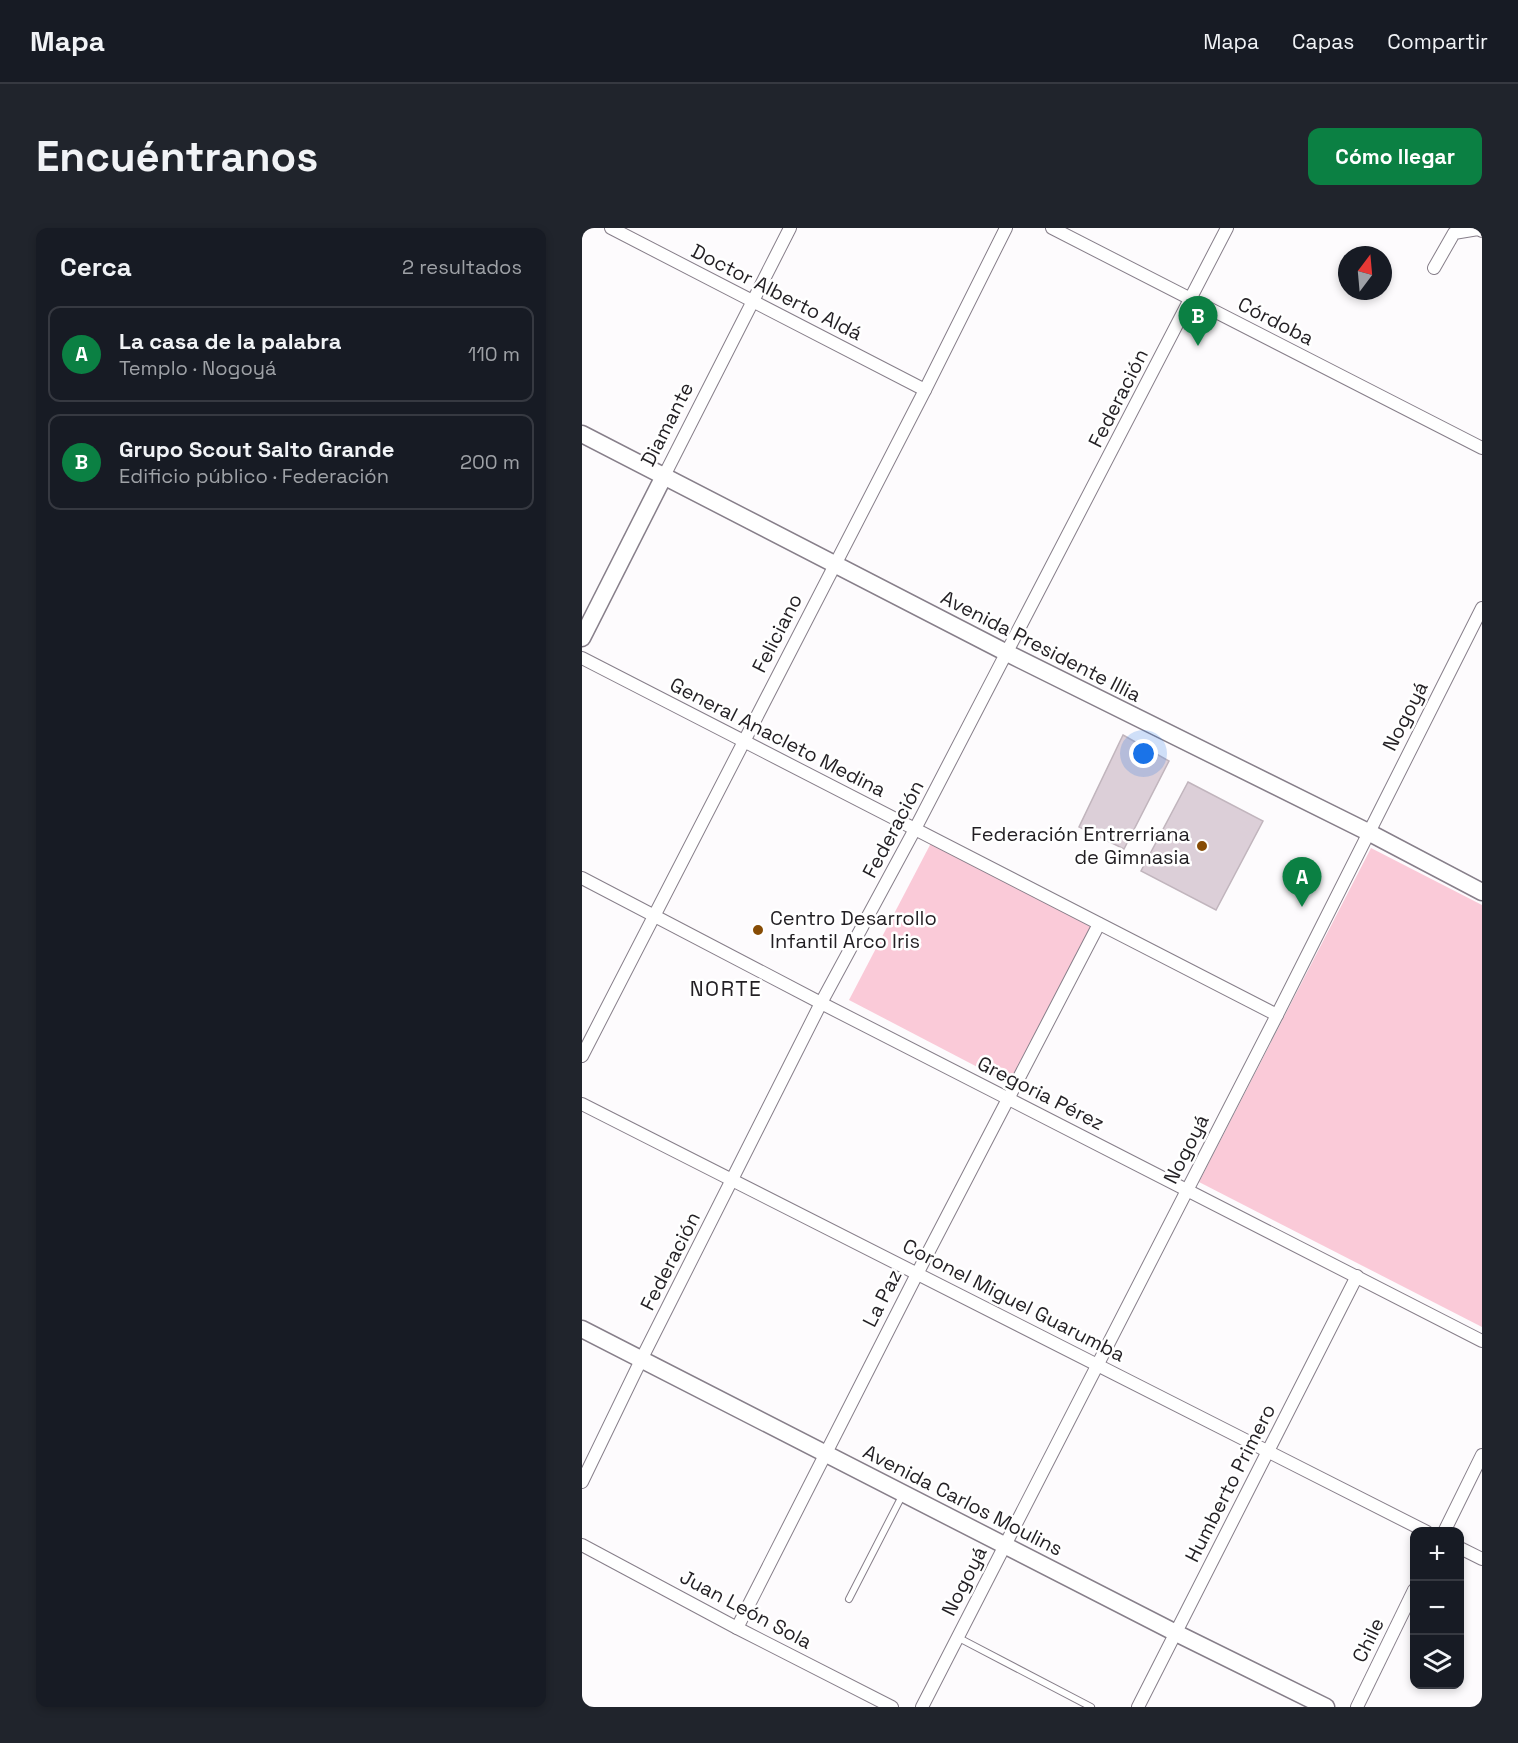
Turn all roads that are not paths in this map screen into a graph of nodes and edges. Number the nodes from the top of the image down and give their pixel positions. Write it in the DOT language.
graph roads {
  1 [pos="611,228"];
  2 [pos="790,228"];
  3 [pos="1006,228"];
  4 [pos="1052,228"];
  5 [pos="1227,228"];
  6 [pos="1482,231"];
  7 [pos="1434,268"];
  8 [pos="1191,299"];
  9 [pos="752,302"];
  10 [pos="925,390"];
  11 [pos="582,434"];
  12 [pos="1482,448"];
  13 [pos="664,476"];
  14 [pos="834,564"];
  15 [pos="1482,608"];
  16 [pos="582,638"];
  17 [pos="1007,653"];
  18 [pos="582,658"];
  19 [pos="744,742"];
  20 [pos="915,829"];
  21 [pos="1368,832"];
  22 [pos="582,878"];
  23 [pos="1482,892"];
  24 [pos="654,916"];
  25 [pos="1099,924"];
  26 [pos="822,1003"];
  27 [pos="1277,1015"];
  28 [pos="582,1056"];
  29 [pos="1008,1098"];
  30 [pos="582,1104"];
  31 [pos="733,1181"];
  32 [pos="1187,1190"];
  33 [pos="917,1274"];
  34 [pos="1357,1276"];
  35 [pos="582,1329"];
  36 [pos="1482,1341"];
  37 [pos="642,1358"];
  38 [pos="1097,1363"];
  39 [pos="1269,1450"];
  40 [pos="826,1453"];
  41 [pos="1482,1455"];
  42 [pos="582,1482"];
  43 [pos="904,1493"];
  44 [pos="1417,1527"];
  45 [pos="1446,1527"];
  46 [pos="582,1545"];
  47 [pos="1005,1545"];
  48 [pos="1464,1550"];
  49 [pos="1482,1560"];
  50 [pos="1410,1598"];
  51 [pos="849,1599"];
  52 [pos="737,1628"];
  53 [pos="1176,1633"];
  54 [pos="957,1637"];
  55 [pos="892,1707"];
  56 [pos="922,1707"];
  57 [pos="1091,1707"];
  58 [pos="1138,1707"];
  59 [pos="1326,1707"];
  60 [pos="1357,1707"];
  1 -- 9 [label="street, Doctor Alberto Aldá"];
  2 -- 9 [label="street, Diamante"];
  3 -- 10 [label="street, Feliciano"];
  4 -- 8 [label="street, Córdoba"];
  5 -- 8 [label="street, Federación"];
  6 -- 7 [label="street"];
  8 -- 12 [label="street, Córdoba"];
  8 -- 17 [label="street, Federación"];
  9 -- 10 [label="street, Doctor Alberto Aldá"];
  9 -- 13 [label="street, Diamante"];
  10 -- 14 [label="street, Feliciano"];
  11 -- 13 [label="street, Avenida Presidente Illia"];
  13 -- 14 [label="street, Avenida Presidente Illia"];
  13 -- 16 [label="street, Diamante"];
  14 -- 17 [label="street, Avenida Presidente Illia"];
  14 -- 19 [label="street, Feliciano"];
  15 -- 21 [label="street, Nogoyá"];
  17 -- 20 [label="street, Federación"];
  17 -- 21 [label="street, Avenida Presidente Illia"];
  18 -- 19 [label="street, General Anacleto Medina"];
  19 -- 20 [label="street, General Anacleto Medina"];
  19 -- 24 [label="street, Feliciano"];
  20 -- 25 [label="street, General Anacleto Medina"];
  20 -- 26 [label="street, Federación"];
  21 -- 23 [label="street, Avenida Presidente Illia"];
  21 -- 27 [label="street, Nogoyá"];
  22 -- 24 [label="street, Gregoria Pérez"];
  24 -- 26 [label="street, Gregoria Pérez"];
  24 -- 28 [label="street, Feliciano"];
  25 -- 27 [label="street, General Anacleto Medina"];
  25 -- 29 [label="street, La Paz"];
  26 -- 29 [label="street, Gregoria Pérez"];
  26 -- 31 [label="street, Federación"];
  27 -- 32 [label="street, Nogoyá"];
  29 -- 32 [label="street, Gregoria Pérez"];
  29 -- 33 [label="street, La Paz"];
  30 -- 31 [label="street, Coronel Miguel Guarumba"];
  31 -- 33 [label="street, Coronel Miguel Guarumba"];
  31 -- 37 [label="street, Federación"];
  32 -- 34 [label="street, Gregoria Pérez"];
  32 -- 38 [label="street, Nogoyá"];
  33 -- 38 [label="street, Coronel Miguel Guarumba"];
  33 -- 40 [label="street, La Paz"];
  34 -- 36 [label="street, Gregoria Pérez"];
  34 -- 39 [label="street, Humberto Primero"];
  35 -- 37 [label="street, Avenida Carlos Moulins"];
  37 -- 40 [label="street, Avenida Carlos Moulins"];
  37 -- 42 [label="street, Federación"];
  38 -- 39 [label="street, Coronel Miguel Guarumba"];
  38 -- 47 [label="street, Nogoyá"];
  39 -- 44 [label="street, Coronel Miguel Guarumba"];
  39 -- 53 [label="street, Humberto Primero"];
  40 -- 43 [label="street, Avenida Carlos Moulins"];
  40 -- 52 [label="street, La Paz"];
  41 -- 45 [label="street"];
  43 -- 47 [label="street, Avenida Carlos Moulins"];
  43 -- 51 [label="lane"];
  46 -- 52 [label="street, Juan León Sola"];
  47 -- 53 [label="street, Avenida Carlos Moulins"];
  47 -- 54 [label="street, Nogoyá"];
  48 -- 49 [label="street"];
  50 -- 60 [label="street, Chile"];
  52 -- 55 [label="street, Juan León Sola"];
  53 -- 58 [label="street, Humberto Primero"];
  53 -- 59 [label="street, Avenida Carlos Moulins"];
  54 -- 56 [label="street, Nogoyá"];
  54 -- 57 [label="lane"];
}
